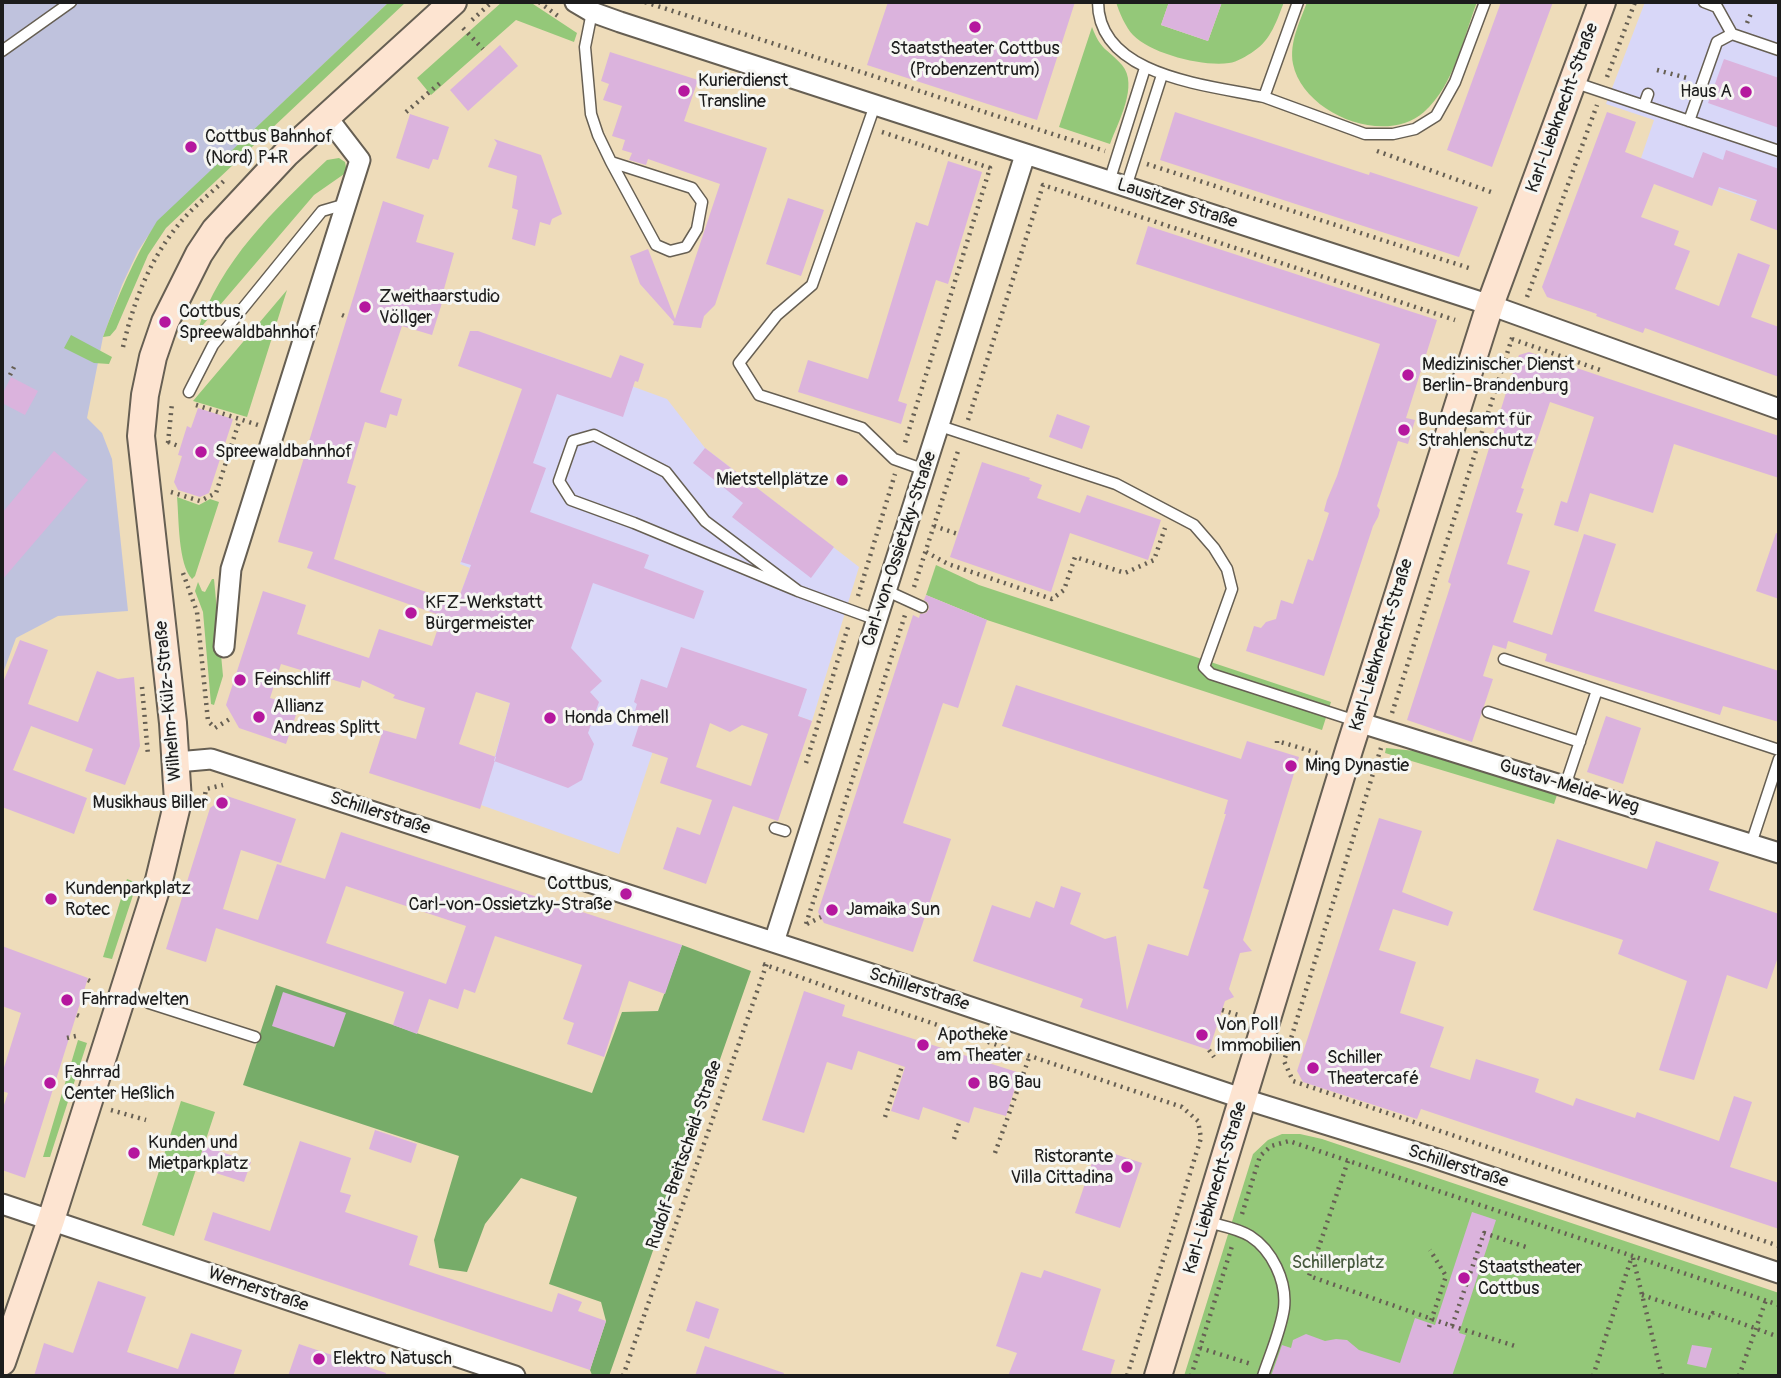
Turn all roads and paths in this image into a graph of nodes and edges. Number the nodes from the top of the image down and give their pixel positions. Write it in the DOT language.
graph roads {
  1 [pos="71,2"];
  2 [pos="453,2"];
  3 [pos="492,2"];
  4 [pos="645,2"];
  5 [pos="1098,2"];
  6 [pos="1298,2"];
  7 [pos="1485,2"];
  8 [pos="1602,2"];
  9 [pos="1635,2"];
  10 [pos="1704,2"];
  11 [pos="583,7"];
  12 [pos="1752,11"];
  13 [pos="1748,21"];
  14 [pos="463,27"];
  15 [pos="1732,34"];
  16 [pos="454,36"];
  17 [pos="483,49"];
  18 [pos="1779,50"];
  19 [pos="2,51"];
  20 [pos="1145,68"];
  21 [pos="1657,70"];
  22 [pos="1162,75"];
  23 [pos="1704,78"];
  24 [pos="1573,81"];
  25 [pos="442,85"];
  26 [pos="1602,91"];
  27 [pos="1648,94"];
  28 [pos="1264,97"];
  29 [pos="1644,105"];
  30 [pos="875,106"];
  31 [pos="406,111"];
  32 [pos="327,117"];
  33 [pos="1689,121"];
  34 [pos="1365,134"];
  35 [pos="1779,151"];
  36 [pos="1026,155"];
  37 [pos="1117,155"];
  38 [pos="1135,160"];
  39 [pos="611,162"];
  40 [pos="990,168"];
  41 [pos="1117,185"];
  42 [pos="1491,192"];
  43 [pos="346,204"];
  44 [pos="1469,268"];
  45 [pos="1490,305"];
  46 [pos="1520,316"];
  47 [pos="1455,320"];
  48 [pos="16,363"];
  49 [pos="10,375"];
  50 [pos="186,397"];
  51 [pos="195,405"];
  52 [pos="1779,409"];
  53 [pos="240,419"];
  54 [pos="940,426"];
  55 [pos="275,430"];
  56 [pos="963,434"];
  57 [pos="168,442"];
  58 [pos="181,447"];
  59 [pos="169,455"];
  60 [pos="899,461"];
  61 [pos="926,470"];
  62 [pos="170,479"];
  63 [pos="170,491"];
  64 [pos="171,503"];
  65 [pos="1170,513"];
  66 [pos="934,526"];
  67 [pos="958,534"];
  68 [pos="926,552"];
  69 [pos="182,571"];
  70 [pos="887,591"];
  71 [pos="798,592"];
  72 [pos="910,600"];
  73 [pos="922,607"];
  74 [pos="853,611"];
  75 [pos="878,620"];
  76 [pos="224,647"];
  77 [pos="1504,659"];
  78 [pos="1597,690"];
  79 [pos="1488,712"];
  80 [pos="233,717"];
  81 [pos="1358,722"];
  82 [pos="1387,731"];
  83 [pos="1277,743"];
  84 [pos="1580,743"];
  85 [pos="1779,750"];
  86 [pos="1321,754"];
  87 [pos="1779,759"];
  88 [pos="177,762"];
  89 [pos="805,766"];
  90 [pos="224,785"];
  91 [pos="1565,786"];
  92 [pos="206,789"];
  93 [pos="1751,844"];
  94 [pos="1779,853"];
  95 [pos="821,917"];
  96 [pos="774,942"];
  97 [pos="753,960"];
  98 [pos="766,965"];
  99 [pos="149,1003"];
  100 [pos="1222,1010"];
  101 [pos="1238,1015"];
  102 [pos="76,1036"];
  103 [pos="255,1037"];
  104 [pos="67,1038"];
  105 [pos="1209,1050"];
  106 [pos="1030,1055"];
  107 [pos="1214,1057"];
  108 [pos="902,1066"];
  109 [pos="1300,1077"];
  110 [pos="1293,1081"];
  111 [pos="1244,1099"];
  112 [pos="116,1112"];
  113 [pos="885,1117"];
  114 [pos="146,1120"];
  115 [pos="960,1120"];
  116 [pos="954,1139"];
  117 [pos="995,1153"];
  118 [pos="1348,1161"];
  119 [pos="2,1204"];
  120 [pos="51,1220"];
  121 [pos="1206,1221"];
  122 [pos="1237,1230"];
  123 [pos="1779,1246"];
  124 [pos="1529,1248"];
  125 [pos="1430,1250"];
  126 [pos="1633,1256"];
  127 [pos="1779,1273"];
  128 [pos="1642,1295"];
  129 [pos="1766,1300"];
  130 [pos="1779,1305"];
  131 [pos="1432,1319"];
  132 [pos="1452,1326"];
  133 [pos="1429,1327"];
  134 [pos="1755,1329"];
  135 [pos="1779,1337"];
  136 [pos="1518,1347"];
  137 [pos="1200,1348"];
  138 [pos="2,1363"];
  139 [pos="1247,1363"];
  140 [pos="515,1376"];
  141 [pos="623,1376"];
  142 [pos="1127,1376"];
  143 [pos="1158,1376"];
  144 [pos="1191,1376"];
  145 [pos="1263,1376"];
  146 [pos="1593,1376"];
  147 [pos="1662,1376"];
  148 [pos="1738,1376"];
  1 -- 19 [label="lane"];
  2 -- 32 [label="main road, Wilhelm-Külz-Straße"];
  3 -- 14 [label="path"];
  4 -- 37 [label="path"];
  5 -- 20 [label="lane"];
  6 -- 28 [label="lane"];
  7 -- 34 [label="lane"];
  8 -- 24 [label="main road, Karl-Liebknecht-Straße"];
  9 -- 26 [label="path"];
  10 -- 15 [label="lane"];
  11 -- 30 [label="street, Lausitzer Straße"];
  11 -- 39 [label="lane"];
  12 -- 13 [label="path"];
  14 -- 16 [label="path"];
  14 -- 17 [label="path"];
  15 -- 18 [label="lane"];
  15 -- 23 [label="lane"];
  20 -- 22 [label="lane"];
  20 -- 37 [label="lane"];
  21 -- 23 [label="path"];
  22 -- 28 [label="lane"];
  22 -- 38 [label="lane"];
  23 -- 33 [label="lane"];
  24 -- 26 [label="lane"];
  24 -- 45 [label="main road, Karl-Liebknecht-Straße"];
  25 -- 31 [label="path"];
  26 -- 29 [label="lane"];
  26 -- 46 [label="path"];
  27 -- 29 [label="lane"];
  28 -- 34 [label="lane"];
  29 -- 33 [label="lane"];
  30 -- 36 [label="street, Lausitzer Straße"];
  30 -- 60 [label="lane"];
  32 -- 43 [label="street"];
  32 -- 88 [label="main road, Wilhelm-Külz-Straße"];
  33 -- 35 [label="lane"];
  34 -- 42 [label="path"];
  36 -- 41 [label="street, Lausitzer Straße"];
  36 -- 54 [label="street, Carl-von-Ossietzky-Straße"];
  37 -- 41 [label="lane"];
  38 -- 41 [label="lane"];
  38 -- 44 [label="path"];
  39 -- 39 [label="lane"];
  40 -- 60 [label="path"];
  41 -- 45 [label="street, Lausitzer Straße"];
  43 -- 50 [label="lane"];
  43 -- 55 [label="street"];
  45 -- 46 [label="street, Lausitzer Straße"];
  45 -- 81 [label="main road, Karl-Liebknecht-Straße"];
  46 -- 52 [label="street, Lausitzer Straße"];
  46 -- 82 [label="path"];
  47 -- 56 [label="path"];
  48 -- 49 [label="path"];
  50 -- 57 [label="path"];
  51 -- 53 [label="path"];
  53 -- 55 [label="path"];
  53 -- 63 [label="path"];
  54 -- 56 [label="lane"];
  54 -- 61 [label="street, Carl-von-Ossietzky-Straße"];
  55 -- 76 [label="street"];
  56 -- 65 [label="lane"];
  56 -- 66 [label="path"];
  57 -- 58 [label="path"];
  57 -- 59 [label="path"];
  60 -- 61 [label="lane"];
  60 -- 74 [label="path"];
  61 -- 70 [label="street, Carl-von-Ossietzky-Straße"];
  62 -- 63 [label="path"];
  63 -- 64 [label="path"];
  65 -- 68 [label="path"];
  65 -- 81 [label="lane"];
  66 -- 67 [label="path"];
  66 -- 68 [label="path"];
  68 -- 72 [label="path"];
  69 -- 80 [label="path"];
  70 -- 72 [label="lane"];
  70 -- 75 [label="street, Carl-von-Ossietzky-Straße"];
  71 -- 71 [label="lane"];
  71 -- 74 [label="lane"];
  72 -- 73 [label="lane"];
  72 -- 95 [label="path"];
  74 -- 75 [label="lane"];
  74 -- 89 [label="path"];
  75 -- 96 [label="street, Carl-von-Ossietzky-Straße"];
  77 -- 78 [label="lane"];
  78 -- 84 [label="lane"];
  78 -- 85 [label="lane"];
  79 -- 84 [label="lane"];
  81 -- 82 [label="street, Gustav-Melde-Weg"];
  81 -- 111 [label="main road, Karl-Liebknecht-Straße"];
  82 -- 91 [label="street, Gustav-Melde-Weg"];
  82 -- 110 [label="path"];
  83 -- 86 [label="path"];
  84 -- 91 [label="lane"];
  87 -- 93 [label="lane"];
  88 -- 96 [label="street, Schillerstraße"];
  88 -- 120 [label="main road, Wilhelm-Külz-Straße"];
  90 -- 92 [label="path"];
  91 -- 93 [label="street, Gustav-Melde-Weg"];
  93 -- 94 [label="street, Gustav-Melde-Weg"];
  96 -- 98 [label="path, Rudolf-Breitscheid-Straße"];
  96 -- 111 [label="street, Schillerstraße"];
  97 -- 98 [label="path"];
  98 -- 106 [label="path"];
  98 -- 141 [label="path, Rudolf-Breitscheid-Straße"];
  99 -- 103 [label="lane"];
  100 -- 101 [label="path"];
  102 -- 104 [label="path"];
  105 -- 107 [label="path"];
  106 -- 117 [label="path"];
  106 -- 142 [label="path"];
  108 -- 113 [label="path"];
  109 -- 110 [label="path"];
  110 -- 123 [label="path"];
  111 -- 121 [label="main road, Karl-Liebknecht-Straße"];
  111 -- 127 [label="street, Schillerstraße"];
  112 -- 114 [label="path"];
  115 -- 116 [label="path"];
  118 -- 122 [label="path"];
  118 -- 126 [label="path"];
  118 -- 131 [label="path"];
  119 -- 120 [label="street, Wernerstraße"];
  120 -- 138 [label="main road, Wilhelm-Külz-Straße"];
  120 -- 140 [label="street, Wernerstraße"];
  121 -- 122 [label="lane"];
  121 -- 143 [label="main road, Karl-Liebknecht-Straße"];
  122 -- 137 [label="path"];
  122 -- 145 [label="lane"];
  124 -- 132 [label="path"];
  125 -- 131 [label="path"];
  126 -- 128 [label="path"];
  126 -- 129 [label="path"];
  126 -- 146 [label="path"];
  128 -- 134 [label="path"];
  128 -- 147 [label="path"];
  129 -- 130 [label="path"];
  129 -- 134 [label="path"];
  131 -- 132 [label="path"];
  131 -- 133 [label="path"];
  132 -- 136 [label="path"];
  134 -- 135 [label="path"];
  134 -- 148 [label="path"];
  137 -- 139 [label="path"];
  137 -- 144 [label="path"];
}
